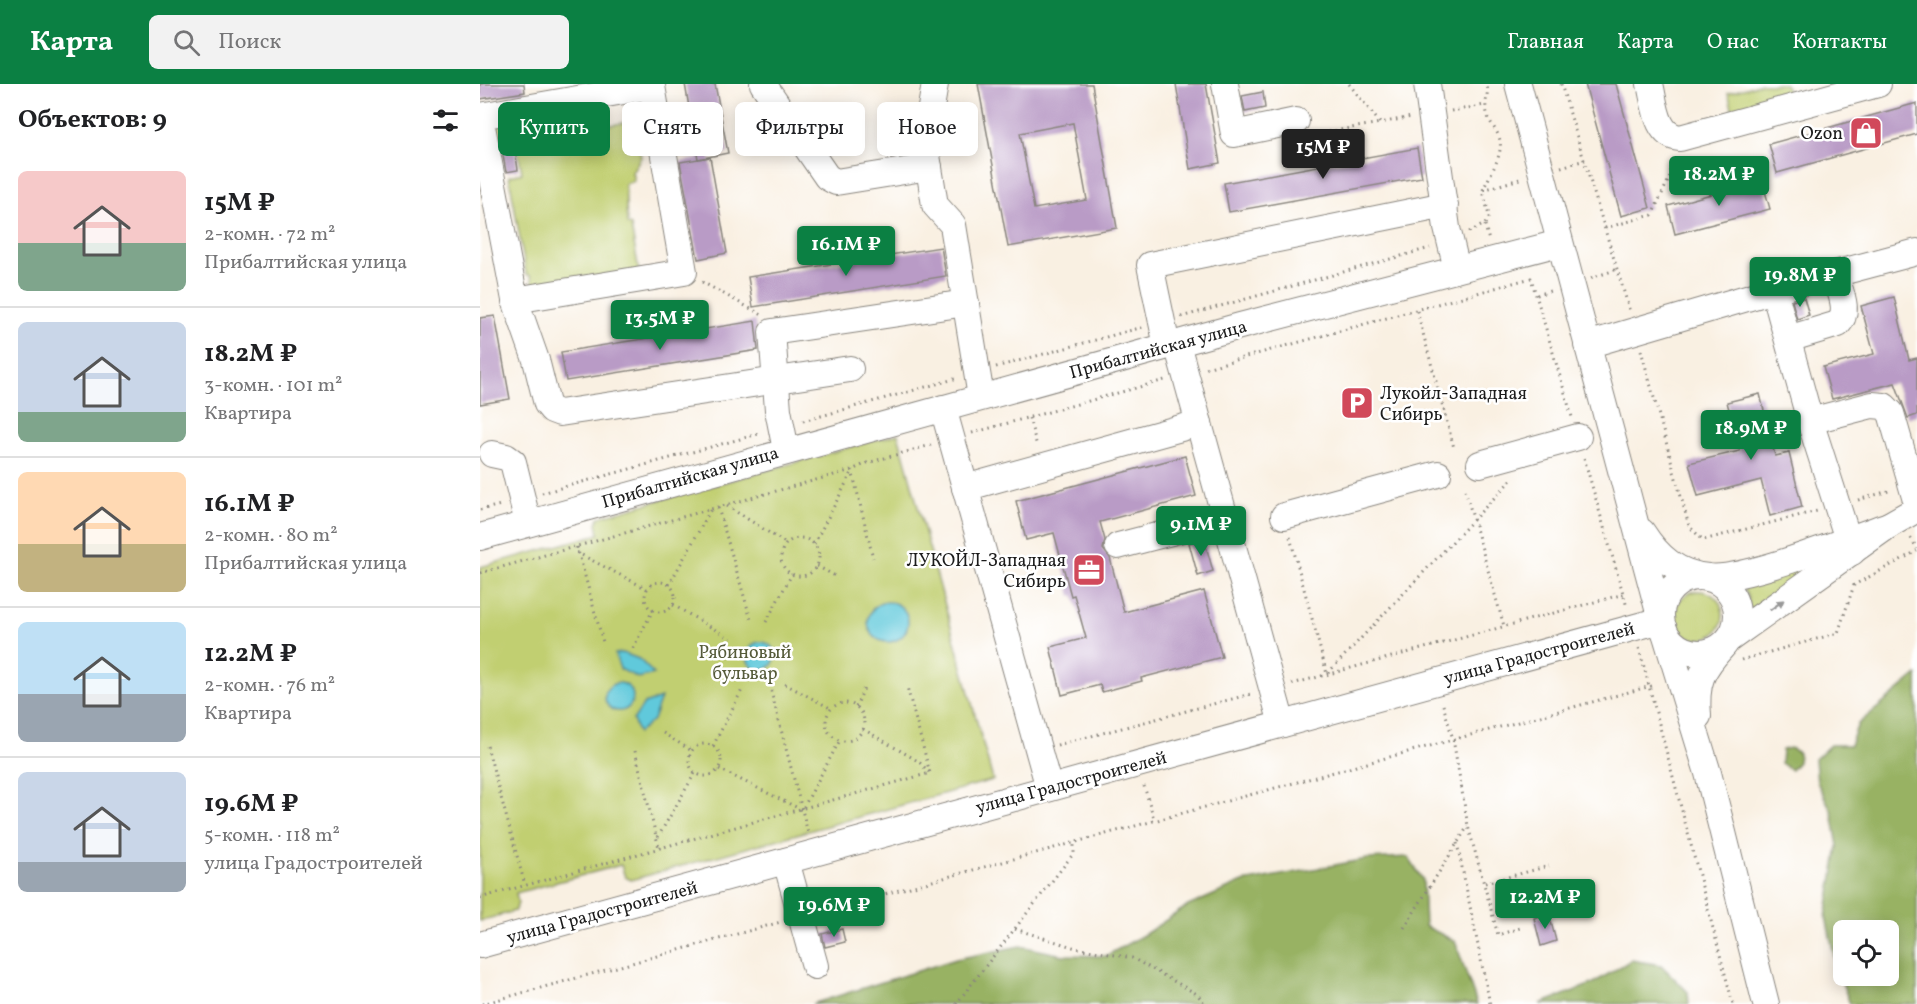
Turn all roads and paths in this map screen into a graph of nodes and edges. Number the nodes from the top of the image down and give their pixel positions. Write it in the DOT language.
graph roads {
  1 [pos="764,84"];
  2 [pos="935,84"];
  3 [pos="1225,84"];
  4 [pos="1427,84"];
  5 [pos="1487,84"];
  6 [pos="1518,84"];
  7 [pos="1561,84"];
  8 [pos="1652,85"];
  9 [pos="1873,85"];
  10 [pos="480,116"];
  11 [pos="1296,121"];
  12 [pos="1380,123"];
  13 [pos="1680,138"];
  14 [pos="1585,159"];
  15 [pos="929,167"];
  16 [pos="1541,173"];
  17 [pos="1483,190"];
  18 [pos="1445,205"];
  19 [pos="1605,228"];
  20 [pos="1450,242"];
  21 [pos="1559,243"];
  22 [pos="1917,252"];
  23 [pos="1456,269"];
  24 [pos="684,272"];
  25 [pos="1835,274"];
  26 [pos="1532,278"];
  27 [pos="1774,290"];
  28 [pos="515,300"];
  29 [pos="966,303"];
  30 [pos="1417,311"];
  31 [pos="1635,330"];
  32 [pos="772,332"];
  33 [pos="1168,337"];
  34 [pos="1788,339"];
  35 [pos="1587,345"];
  36 [pos="850,369"];
  37 [pos="1185,374"];
  38 [pos="777,380"];
  39 [pos="978,385"];
  40 [pos="943,408"];
  41 [pos="1810,421"];
  42 [pos="1199,423"];
  43 [pos="1578,436"];
  44 [pos="784,439"];
  45 [pos="952,439"];
  46 [pos="1454,448"];
  47 [pos="492,454"];
  48 [pos="1480,464"];
  49 [pos="852,471"];
  50 [pos="1518,471"];
  51 [pos="1438,474"];
  52 [pos="965,488"];
  53 [pos="1465,490"];
  54 [pos="1914,494"];
  55 [pos="727,506"];
  56 [pos="1837,507"];
  57 [pos="718,508"];
  58 [pos="711,509"];
  59 [pos="1917,509"];
  60 [pos="480,510"];
  61 [pos="525,511"];
  62 [pos="1284,516"];
  63 [pos="1224,518"];
  64 [pos="1474,522"];
  65 [pos="1636,522"];
  66 [pos="480,537"];
  67 [pos="787,544"];
  68 [pos="814,544"];
  69 [pos="1850,545"];
  70 [pos="1118,546"];
  71 [pos="577,547"];
  72 [pos="1917,551"];
  73 [pos="873,558"];
  74 [pos="817,566"];
  75 [pos="480,573"];
  76 [pos="792,574"];
  77 [pos="837,577"];
  78 [pos="1708,577"];
  79 [pos="669,585"];
  80 [pos="647,589"];
  81 [pos="673,605"];
  82 [pos="654,610"];
  83 [pos="766,622"];
  84 [pos="752,623"];
  85 [pos="1663,625"];
  86 [pos="1504,626"];
  87 [pos="1633,627"];
  88 [pos="731,639"];
  89 [pos="603,642"];
  90 [pos="633,648"];
  91 [pos="1728,649"];
  92 [pos="1327,675"];
  93 [pos="785,684"];
  94 [pos="1651,686"];
  95 [pos="907,687"];
  96 [pos="743,688"];
  97 [pos="864,688"];
  98 [pos="1272,689"];
  99 [pos="771,691"];
  100 [pos="1443,705"];
  101 [pos="856,708"];
  102 [pos="832,709"];
  103 [pos="1282,724"];
  104 [pos="863,729"];
  105 [pos="663,733"];
  106 [pos="1453,739"];
  107 [pos="840,740"];
  108 [pos="487,746"];
  109 [pos="713,746"];
  110 [pos="1038,750"];
  111 [pos="634,751"];
  112 [pos="692,751"];
  113 [pos="719,769"];
  114 [pos="695,773"];
  115 [pos="930,773"];
  116 [pos="1708,773"];
  117 [pos="1144,786"];
  118 [pos="1050,788"];
  119 [pos="802,810"];
  120 [pos="1154,819"];
  121 [pos="1468,826"];
  122 [pos="808,833"];
  123 [pos="657,839"];
  124 [pos="1074,841"];
  125 [pos="1457,843"];
  126 [pos="659,848"];
  127 [pos="786,861"];
  128 [pos="1549,866"];
  129 [pos="1485,883"];
  130 [pos="525,885"];
  131 [pos="480,898"];
  132 [pos="800,917"];
  133 [pos="1015,928"];
  134 [pos="1404,928"];
  135 [pos="1520,928"];
  136 [pos="480,945"];
  137 [pos="814,966"];
  138 [pos="482,1004"];
  139 [pos="956,1004"];
  140 [pos="1205,1004"];
  141 [pos="1490,1004"];
  142 [pos="1733,1004"];
  143 [pos="1766,1004"];
  1 -- 15 [label="street"];
  2 -- 15 [label="street"];
  3 -- 11 [label="street"];
  4 -- 18 [label="street"];
  5 -- 17 [label="path"];
  6 -- 16 [label="street"];
  7 -- 14 [label="path"];
  8 -- 13 [label="street"];
  9 -- 13 [label="street"];
  10 -- 24 [label="street"];
  10 -- 28 [label="street"];
  11 -- 12 [label="path"];
  13 -- 19 [label="path"];
  14 -- 16 [label="path"];
  14 -- 19 [label="path"];
  15 -- 29 [label="street"];
  16 -- 17 [label="path"];
  16 -- 21 [label="street"];
  17 -- 20 [label="path"];
  18 -- 20 [label="street"];
  18 -- 33 [label="street"];
  19 -- 31 [label="path"];
  20 -- 23 [label="street"];
  20 -- 33 [label="path"];
  21 -- 23 [label="street, Прибалтийская улица"];
  21 -- 35 [label="street"];
  22 -- 25 [label="street"];
  23 -- 33 [label="street, Прибалтийская улица"];
  24 -- 28 [label="street"];
  24 -- 32 [label="path"];
  25 -- 27 [label="street"];
  25 -- 34 [label="street"];
  26 -- 30 [label="path"];
  27 -- 31 [label="street"];
  27 -- 34 [label="street"];
  28 -- 38 [label="street"];
  29 -- 32 [label="street"];
  29 -- 39 [label="street"];
  30 -- 37 [label="path"];
  30 -- 46 [label="path"];
  31 -- 35 [label="street"];
  31 -- 56 [label="path"];
  32 -- 38 [label="street"];
  33 -- 37 [label="street"];
  33 -- 39 [label="street, Прибалтийская улица"];
  33 -- 39 [label="path"];
  34 -- 41 [label="street"];
  35 -- 65 [label="street"];
  36 -- 38 [label="street"];
  37 -- 42 [label="street"];
  37 -- 45 [label="path"];
  38 -- 44 [label="street"];
  39 -- 40 [label="street, Прибалтийская улица"];
  39 -- 44 [label="path"];
  40 -- 44 [label="street, Прибалтийская улица"];
  40 -- 45 [label="street"];
  41 -- 54 [label="street"];
  41 -- 56 [label="street"];
  42 -- 52 [label="street"];
  42 -- 63 [label="street"];
  43 -- 48 [label="street"];
  44 -- 61 [label="street, Прибалтийская улица"];
  44 -- 61 [label="path"];
  45 -- 49 [label="path"];
  45 -- 52 [label="street"];
  47 -- 61 [label="street"];
  49 -- 55 [label="path"];
  49 -- 68 [label="path"];
  49 -- 73 [label="path"];
  50 -- 64 [label="path"];
  51 -- 62 [label="street"];
  52 -- 110 [label="street"];
  53 -- 64 [label="path"];
  54 -- 56 [label="path"];
  55 -- 57 [label="path"];
  55 -- 67 [label="path"];
  56 -- 69 [label="street"];
  57 -- 58 [label="path"];
  57 -- 84 [label="path"];
  58 -- 71 [label="path"];
  58 -- 79 [label="path"];
  59 -- 69 [label="street"];
  60 -- 61 [label="path"];
  61 -- 66 [label="street, Прибалтийская улица"];
  62 -- 92 [label="path"];
  63 -- 70 [label="street"];
  63 -- 98 [label="street"];
  64 -- 86 [label="path"];
  64 -- 92 [label="path"];
  65 -- 78 [label="street"];
  65 -- 85 [label="street"];
  67 -- 68 [label="path"];
  67 -- 76 [label="path"];
  68 -- 74 [label="path"];
  69 -- 78 [label="street"];
  91 -- 69 [label="street, one-way"];
  71 -- 75 [label="path"];
  71 -- 80 [label="path"];
  71 -- 89 [label="path"];
  72 -- 91 [label="path"];
  74 -- 76 [label="path"];
  74 -- 77 [label="path"];
  76 -- 83 [label="path"];
  78 -- 85 [label="street"];
  78 -- 91 [label="street"];
  79 -- 80 [label="path"];
  79 -- 81 [label="path"];
  80 -- 82 [label="path"];
  81 -- 82 [label="path"];
  81 -- 88 [label="path"];
  82 -- 90 [label="path"];
  85 -- 87 [label="street, улица Градостроителей"];
  85 -- 91 [label="street"];
  85 -- 116 [label="street"];
  86 -- 87 [label="path"];
  86 -- 92 [label="path"];
  87 -- 94 [label="path"];
  87 -- 103 [label="street, улица Градостроителей"];
  91 -- 116 [label="street"];
  92 -- 98 [label="path"];
  93 -- 102 [label="path"];
  94 -- 106 [label="path"];
  94 -- 142 [label="path"];
  95 -- 115 [label="path"];
  96 -- 109 [label="path"];
  97 -- 101 [label="path"];
  98 -- 103 [label="street"];
  98 -- 110 [label="path"];
  99 -- 119 [label="path"];
  100 -- 106 [label="path"];
  101 -- 102 [label="path"];
  101 -- 104 [label="path"];
  102 -- 107 [label="path"];
  103 -- 118 [label="street, улица Градостроителей"];
  104 -- 107 [label="path"];
  104 -- 115 [label="path"];
  105 -- 112 [label="path"];
  106 -- 120 [label="path"];
  106 -- 121 [label="path"];
  107 -- 119 [label="path"];
  108 -- 130 [label="path"];
  109 -- 112 [label="path"];
  109 -- 113 [label="path"];
  110 -- 118 [label="street"];
  111 -- 123 [label="path"];
  112 -- 114 [label="path"];
  113 -- 114 [label="path"];
  113 -- 119 [label="path"];
  114 -- 123 [label="path"];
  115 -- 119 [label="path"];
  116 -- 143 [label="street"];
  117 -- 120 [label="path"];
  118 -- 127 [label="street, улица Градостроителей"];
  119 -- 122 [label="path"];
  119 -- 126 [label="path"];
  120 -- 124 [label="path"];
  121 -- 125 [label="path"];
  121 -- 129 [label="path"];
  123 -- 126 [label="path"];
  124 -- 132 [label="path"];
  124 -- 133 [label="path"];
  125 -- 134 [label="path"];
  125 -- 141 [label="path"];
  126 -- 130 [label="path"];
  127 -- 132 [label="street"];
  127 -- 136 [label="street, улица Градостроителей"];
  128 -- 129 [label="path"];
  129 -- 135 [label="path"];
  130 -- 131 [label="path"];
  132 -- 137 [label="street"];
  132 -- 138 [label="path"];
  133 -- 139 [label="path"];
  133 -- 140 [label="path"];
}
